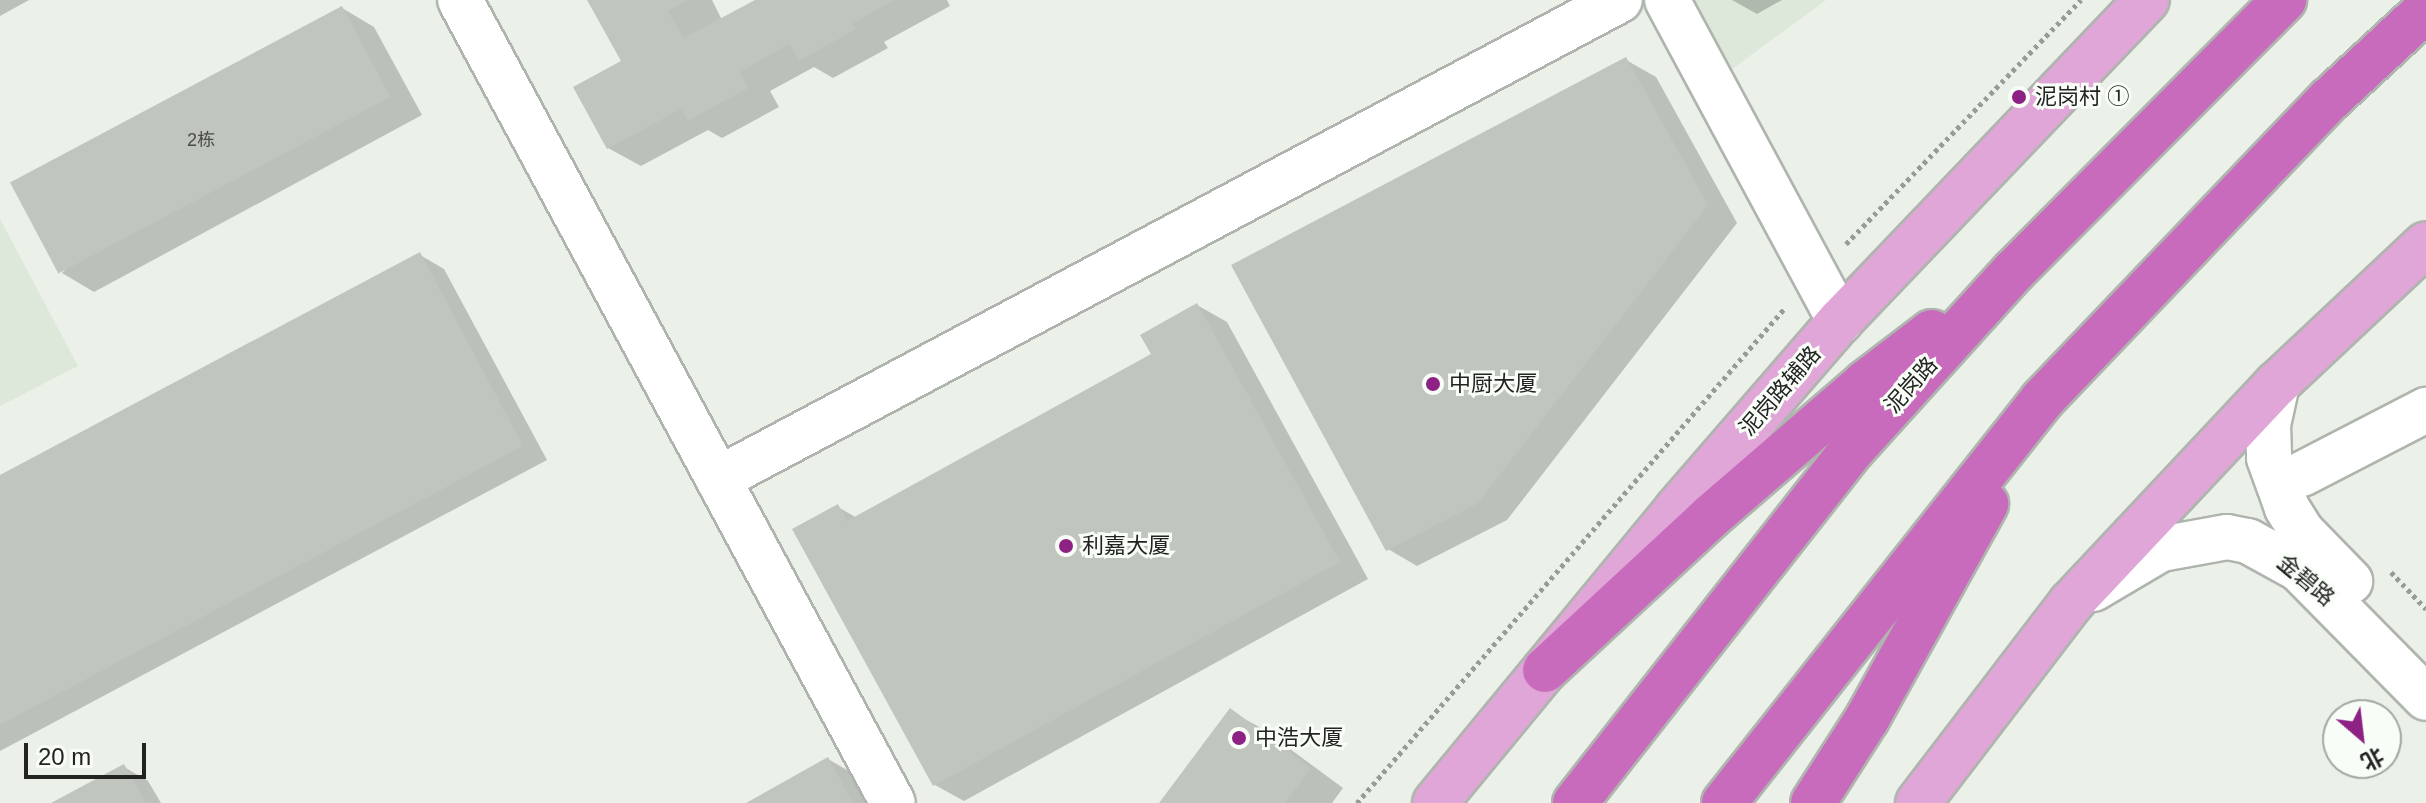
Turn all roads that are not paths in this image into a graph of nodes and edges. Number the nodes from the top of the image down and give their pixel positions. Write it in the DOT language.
graph roads {
  1 [pos="460,0"];
  2 [pos="1620,0"];
  3 [pos="1667,0"];
  4 [pos="2147,0"];
  5 [pos="2284,0"];
  6 [pos="2426,10"];
  7 [pos="2426,244"];
  8 [pos="2014,271"];
  9 [pos="1840,321"];
  10 [pos="2277,384"];
  11 [pos="2042,400"];
  12 [pos="2426,410"];
  13 [pos="2302,474"];
  14 [pos="718,479"];
  15 [pos="2071,603"];
  16 [pos="2426,661"];
  17 [pos="1545,670"];
  18 [pos="2426,698"];
  19 [pos="893,803"];
  20 [pos="1435,803"];
  21 [pos="1575,803"];
  22 [pos="1724,803"];
  23 [pos="1813,803"];
  24 [pos="1918,803"];
  1 -- 14 [label="street"];
  2 -- 14 [label="street"];
  3 -- 9 [label="street"];
  4 -- 9 [label="main road, 泥岗路辅路"];
  5 -- 8 [label="highway, 泥岗路"];
  6 -- 11 [label="highway"];
  7 -- 10 [label="main road"];
  8 -- 17 [label="highway"];
  8 -- 21 [label="highway, 泥岗路"];
  9 -- 17 [label="main road, 泥岗路辅路"];
  10 -- 15 [label="main road"];
  10 -- 16 [label="street, 金碧路"];
  11 -- 22 [label="highway"];
  11 -- 23 [label="highway"];
  12 -- 13 [label="street"];
  14 -- 19 [label="street"];
  15 -- 18 [label="street, 金碧路"];
  15 -- 24 [label="main road"];
  17 -- 20 [label="main road, 泥岗路辅路"];
}
